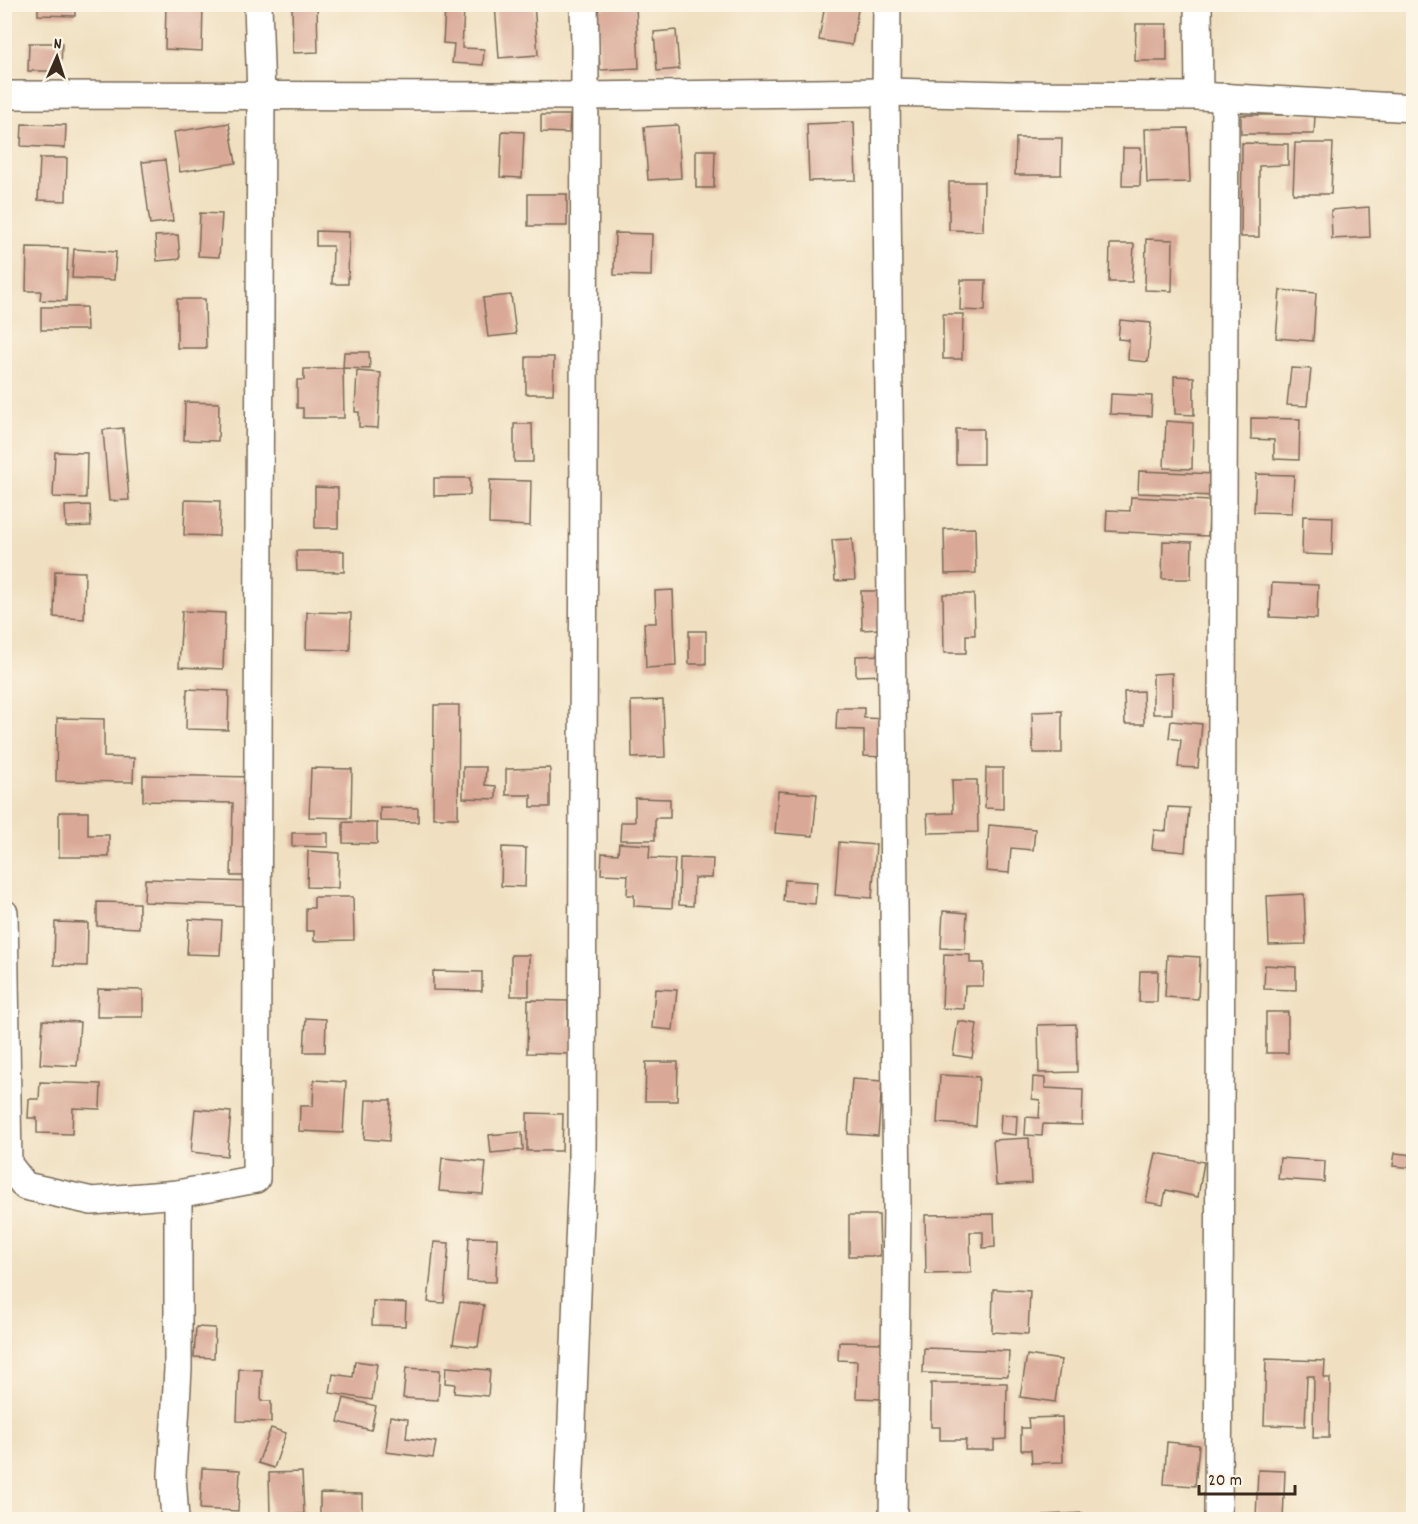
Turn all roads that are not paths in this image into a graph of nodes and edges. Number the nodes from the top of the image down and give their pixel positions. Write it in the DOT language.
graph roads {
  1 [pos="258,4"];
  2 [pos="584,4"];
  3 [pos="887,4"];
  4 [pos="1198,4"];
  5 [pos="886,92"];
  6 [pos="4,95"];
  7 [pos="261,96"];
  8 [pos="584,96"];
  9 [pos="1212,96"];
  10 [pos="1413,108"];
  11 [pos="4,913"];
  12 [pos="178,1194"];
  13 [pos="175,1520"];
  14 [pos="568,1520"];
  15 [pos="893,1520"];
  16 [pos="1218,1520"];
  1 -- 7 [label="street"];
  2 -- 8 [label="street"];
  3 -- 5 [label="street"];
  4 -- 9 [label="street"];
  5 -- 8 [label="street"];
  5 -- 9 [label="street"];
  5 -- 15 [label="street"];
  6 -- 7 [label="street"];
  7 -- 8 [label="street"];
  7 -- 12 [label="street"];
  8 -- 14 [label="street"];
  9 -- 10 [label="street"];
  9 -- 16 [label="street"];
  11 -- 12 [label="street"];
  12 -- 13 [label="street"];
}
